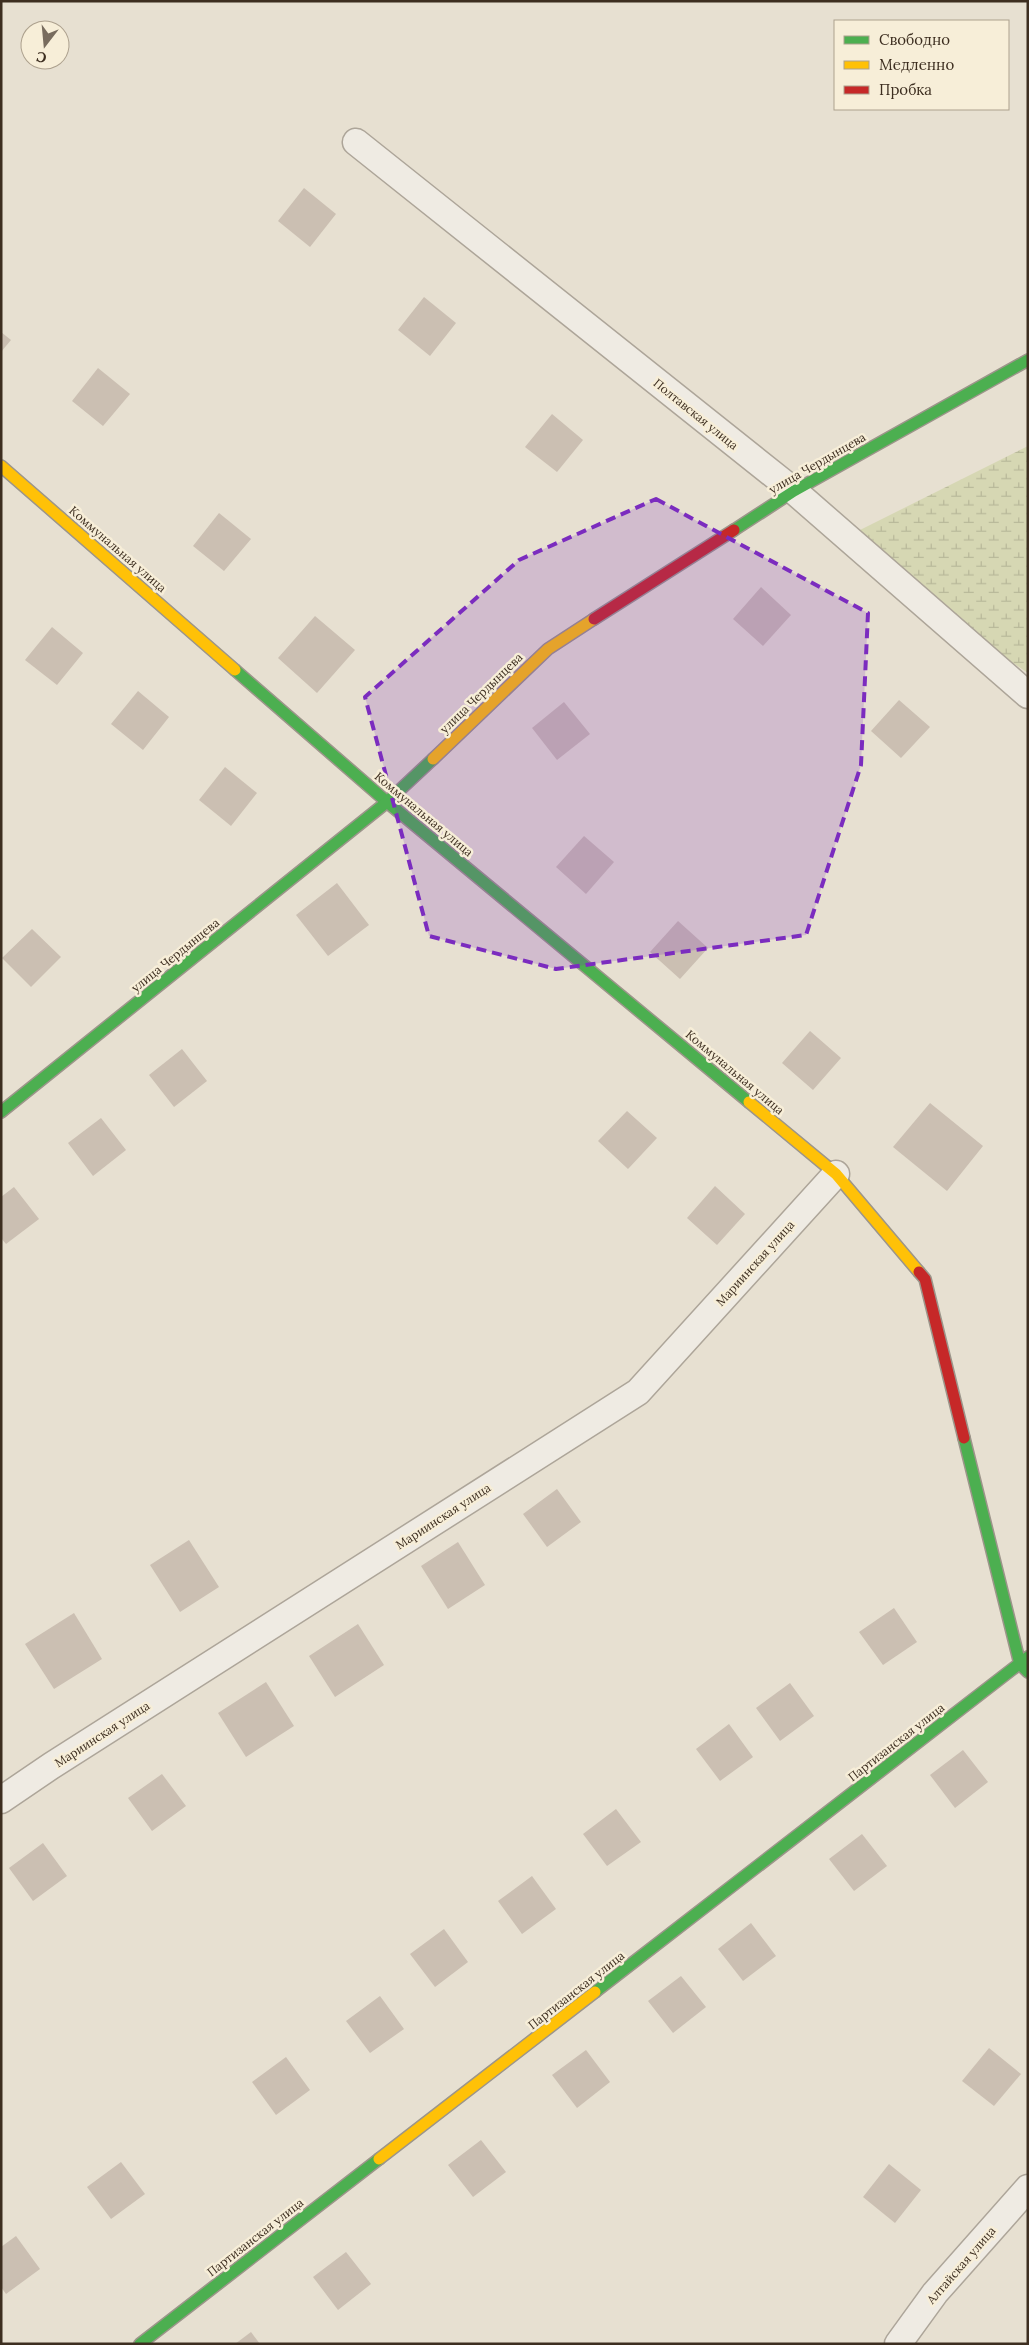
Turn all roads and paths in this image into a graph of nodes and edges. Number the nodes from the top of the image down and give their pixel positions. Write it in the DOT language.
graph roads {
  1 [pos="356,142"];
  2 [pos="1028,360"];
  3 [pos="1,466"];
  4 [pos="794,491"];
  5 [pos="1028,695"];
  6 [pos="387,802"];
  7 [pos="1,1112"];
  8 [pos="836,1174"];
  9 [pos="1025,1664"];
  10 [pos="1,1800"];
  11 [pos="1028,2188"];
  12 [pos="140,2344"];
  13 [pos="898,2344"];
  1 -- 4 [label="street, Полтавская улица"];
  2 -- 4 [label="street, улица Чердынцева"];
  3 -- 6 [label="street, Коммунальная улица"];
  4 -- 5 [label="street, Полтавская улица"];
  4 -- 6 [label="street, улица Чердынцева"];
  6 -- 7 [label="street, улица Чердынцева"];
  6 -- 8 [label="street, Коммунальная улица"];
  8 -- 9 [label="street, Коммунальная улица"];
  8 -- 10 [label="street, Мариинская улица"];
  9 -- 12 [label="street, Партизанская улица"];
  11 -- 13 [label="street, Алтайская улица"];
}
